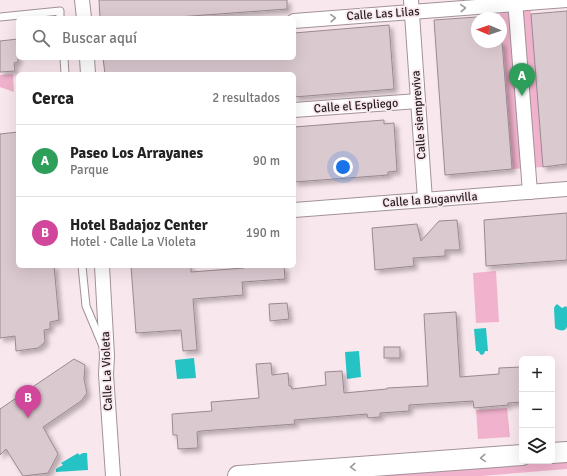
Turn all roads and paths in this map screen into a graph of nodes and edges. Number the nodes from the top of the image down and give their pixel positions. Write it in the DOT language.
graph roads {
  1 [pos="82,0"];
  2 [pos="567,0"];
  3 [pos="516,2"];
  4 [pos="411,6"];
  5 [pos="60,15"];
  6 [pos="16,16"];
  7 [pos="30,16"];
  8 [pos="81,16"];
  9 [pos="0,17"];
  10 [pos="296,21"];
  11 [pos="64,60"];
  12 [pos="87,60"];
  13 [pos="65,72"];
  14 [pos="88,72"];
  15 [pos="418,101"];
  16 [pos="296,110"];
  17 [pos="567,189"];
  18 [pos="530,192"];
  19 [pos="425,200"];
  20 [pos="296,210"];
  21 [pos="82,268"];
  22 [pos="102,268"];
  23 [pos="108,356"];
  24 [pos="567,452"];
  25 [pos="555,453"];
  26 [pos="519,455"];
  27 [pos="113,476"];
  28 [pos="247,476"];
  1 -- 8 [label="street"];
  2 -- 3 [label="street, Calle Las Lilas"];
  4 -- 3 [label="street, Calle Las Lilas, one-way"];
  3 -- 18 [label="street"];
  10 -- 4 [label="street, Calle Las Lilas, one-way"];
  4 -- 15 [label="street, Calle siempreviva"];
  5 -- 7 [label="lane"];
  6 -- 9 [label="lane"];
  11 -- 13 [label="lane"];
  12 -- 14 [label="street"];
  15 -- 16 [label="street, Calle el Espliego"];
  15 -- 19 [label="street, Calle siempreviva"];
  17 -- 18 [label="street, Calle la Buganvilla"];
  18 -- 19 [label="street, Calle la Buganvilla"];
  19 -- 20 [label="street, Calle la Buganvilla"];
  21 -- 23 [label="lane"];
  22 -- 23 [label="street, Calle La Violeta"];
  23 -- 27 [label="street, Calle La Violeta"];
  24 -- 25 [label="street"];
  26 -- 28 [label="street, one-way"];
}
